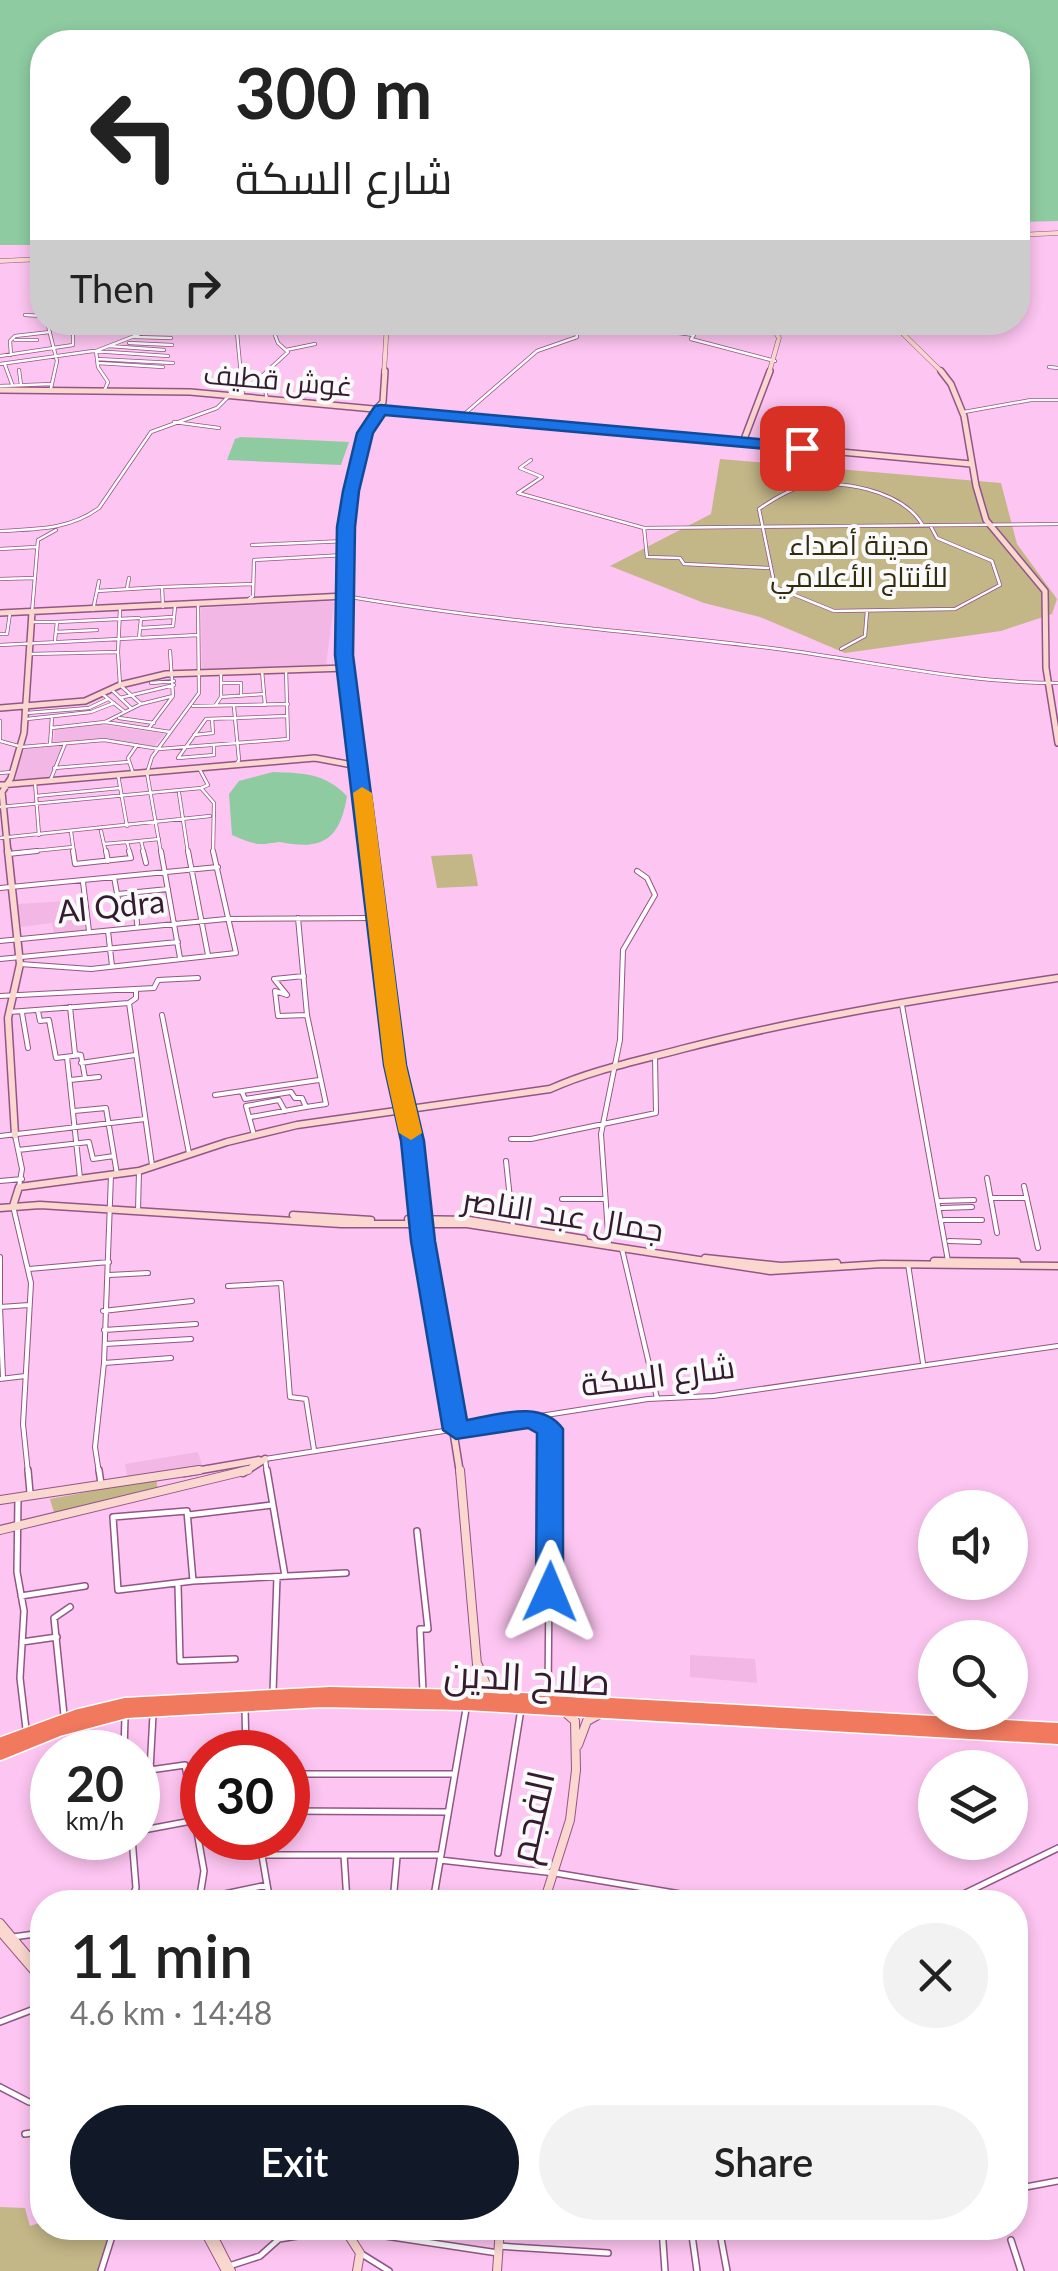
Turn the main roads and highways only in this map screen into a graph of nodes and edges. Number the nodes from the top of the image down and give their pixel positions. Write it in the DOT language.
graph roads {
  1 [pos="1058,233"];
  2 [pos="1030,234"];
  3 [pos="30,260"];
  4 [pos="0,261"];
  5 [pos="386,335"];
  6 [pos="777,335"];
  7 [pos="904,335"];
  8 [pos="0,388"];
  9 [pos="378,410"];
  10 [pos="743,442"];
  11 [pos="970,464"];
  12 [pos="345,596"];
  13 [pos="32,612"];
  14 [pos="0,613"];
  15 [pos="346,668"];
  16 [pos="0,708"];
  17 [pos="27,713"];
  18 [pos="1058,742"];
  19 [pos="358,766"];
  20 [pos="10,784"];
  21 [pos="1,788"];
  22 [pos="2,806"];
  23 [pos="3,838"];
  24 [pos="1058,978"];
  25 [pos="406,1110"];
  26 [pos="15,1135"];
  27 [pos="13,1204"];
  28 [pos="0,1207"];
  29 [pos="422,1220"];
  30 [pos="610,1245"];
  31 [pos="948,1263"];
  32 [pos="1058,1264"];
  33 [pos="0,1500"];
  34 [pos="0,1530"];
  35 [pos="477,1664"];
  36 [pos="329,1697"];
  37 [pos="366,1698"];
  38 [pos="499,1698"];
  39 [pos="466,1700"];
  40 [pos="552,1706"];
  41 [pos="609,1712"];
  42 [pos="806,1718"];
  43 [pos="1058,1729"];
  44 [pos="1058,1738"];
  45 [pos="0,1744"];
  46 [pos="578,1745"];
  47 [pos="0,1754"];
  48 [pos="547,1890"];
  49 [pos="0,1923"];
  50 [pos="4,1937"];
  51 [pos="30,1964"];
  52 [pos="212,2240"];
  53 [pos="352,2240"];
  54 [pos="499,2240"];
  55 [pos="228,2269"];
  56 [pos="357,2271"];
  57 [pos="496,2271"];
  1 -- 2 [label="main road"];
  3 -- 4 [label="main road"];
  5 -- 9 [label="main road"];
  6 -- 10 [label="main road"];
  7 -- 11 [label="main road"];
  8 -- 9 [label="main road, غوش قطيف"];
  9 -- 10 [label="main road, غوش قطيف"];
  9 -- 12 [label="main road"];
  10 -- 11 [label="main road, غوش قطيف"];
  11 -- 18 [label="main road"];
  12 -- 13 [label="main road"];
  12 -- 15 [label="main road"];
  13 -- 14 [label="main road"];
  13 -- 17 [label="main road"];
  15 -- 17 [label="main road"];
  15 -- 19 [label="main road"];
  16 -- 17 [label="main road"];
  17 -- 20 [label="main road"];
  19 -- 20 [label="main road"];
  19 -- 25 [label="main road"];
  20 -- 21 [label="main road"];
  21 -- 22 [label="main road"];
  22 -- 23 [label="main road"];
  23 -- 26 [label="main road"];
  24 -- 25 [label="main road"];
  25 -- 27 [label="main road"];
  25 -- 29 [label="main road"];
  27 -- 28 [label="main road, جمال عبد الناصر"];
  27 -- 29 [label="main road, جمال عبد الناصر"];
  29 -- 30 [label="main road, جمال عبد الناصر"];
  29 -- 35 [label="main road"];
  30 -- 31 [label="main road, جمال عبد الناصر"];
  30 -- 31 [label="main road, جمال عبد الناصر"];
  31 -- 32 [label="main road, جمال عبد الناصر"];
  33 -- 34 [label="main road, شارع السكة"];
  35 -- 38 [label="main road"];
  35 -- 39 [label="main road"];
  36 -- 37 [label="highway, صلاح الدين"];
  36 -- 45 [label="highway, صلاح الدين"];
  36 -- 47 [label="highway, صلاح الدين"];
  37 -- 39 [label="highway, صلاح الدين"];
  37 -- 39 [label="highway, صلاح الدين"];
  38 -- 39 [label="highway, صلاح الدين"];
  38 -- 40 [label="highway, صلاح الدين"];
  39 -- 40 [label="highway, صلاح الدين"];
  40 -- 41 [label="highway, صلاح الدين"];
  40 -- 42 [label="highway, صلاح الدين"];
  40 -- 46 [label="main road"];
  41 -- 42 [label="highway, صلاح الدين"];
  41 -- 46 [label="main road"];
  42 -- 43 [label="highway, صلاح الدين"];
  42 -- 44 [label="highway, صلاح الدين"];
  46 -- 48 [label="main road, الفجم"];
  49 -- 50 [label="main road"];
  50 -- 51 [label="main road"];
  52 -- 55 [label="main road"];
  53 -- 56 [label="main road"];
  54 -- 57 [label="main road"];
}
